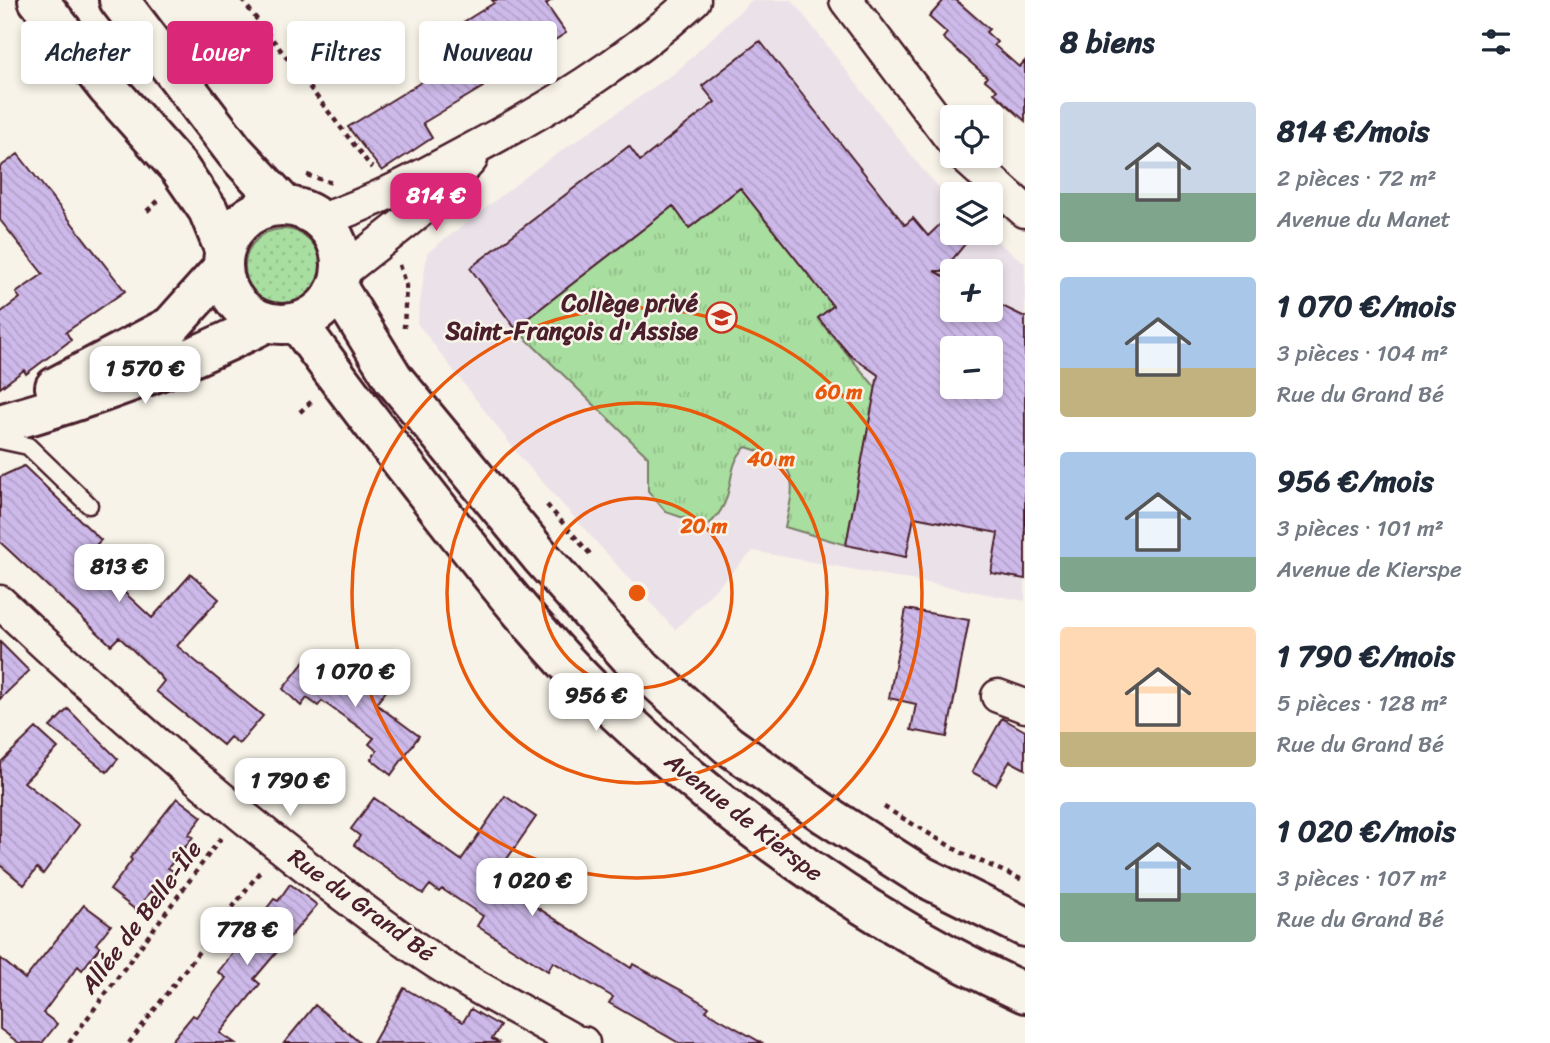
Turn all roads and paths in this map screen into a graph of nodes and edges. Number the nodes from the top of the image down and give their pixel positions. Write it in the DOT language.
graph roads {
  1 [pos="38,0"];
  2 [pos="119,0"];
  3 [pos="242,0"];
  4 [pos="694,0"];
  5 [pos="846,0"];
  6 [pos="940,124"];
  7 [pos="486,142"];
  8 [pos="977,168"];
  9 [pos="293,190"];
  10 [pos="379,199"];
  11 [pos="1025,211"];
  12 [pos="321,220"];
  13 [pos="388,239"];
  14 [pos="223,259"];
  15 [pos="339,280"];
  16 [pos="281,323"];
  17 [pos="404,334"];
  18 [pos="0,416"];
  19 [pos="0,424"];
  20 [pos="0,440"];
  21 [pos="543,500"];
  22 [pos="89,505"];
  23 [pos="596,562"];
  24 [pos="0,603"];
  25 [pos="878,803"];
  26 [pos="240,812"];
  27 [pos="280,845"];
  28 [pos="1025,881"];
  29 [pos="1025,927"];
  30 [pos="1025,993"];
  31 [pos="69,1043"];
  32 [pos="129,1043"];
  33 [pos="578,1043"];
  1 -- 14 [label="main road"];
  2 -- 9 [label="main road"];
  3 -- 10 [label="path"];
  4 -- 7 [label="street"];
  5 -- 6 [label="street"];
  7 -- 10 [label="street"];
  7 -- 13 [label="street"];
  8 -- 11 [label="street"];
  9 -- 10 [label="path"];
  9 -- 12 [label="main road"];
  9 -- 14 [label="main road"];
  10 -- 12 [label="street"];
  12 -- 15 [label="main road"];
  13 -- 15 [label="street"];
  13 -- 17 [label="path"];
  14 -- 16 [label="main road"];
  14 -- 18 [label="main road"];
  15 -- 16 [label="main road"];
  15 -- 29 [label="main road, Avenue de Kierspe"];
  16 -- 19 [label="main road"];
  16 -- 30 [label="main road, Avenue de Kierspe"];
  20 -- 22 [label="lane"];
  21 -- 23 [label="path"];
  24 -- 26 [label="street, Rue du Grand Bé"];
  25 -- 28 [label="path"];
  26 -- 27 [label="street, Rue du Grand Bé"];
  26 -- 31 [label="path, Allée de Belle-Île"];
  27 -- 32 [label="path"];
  27 -- 33 [label="street, Rue du Grand Bé"];
}
